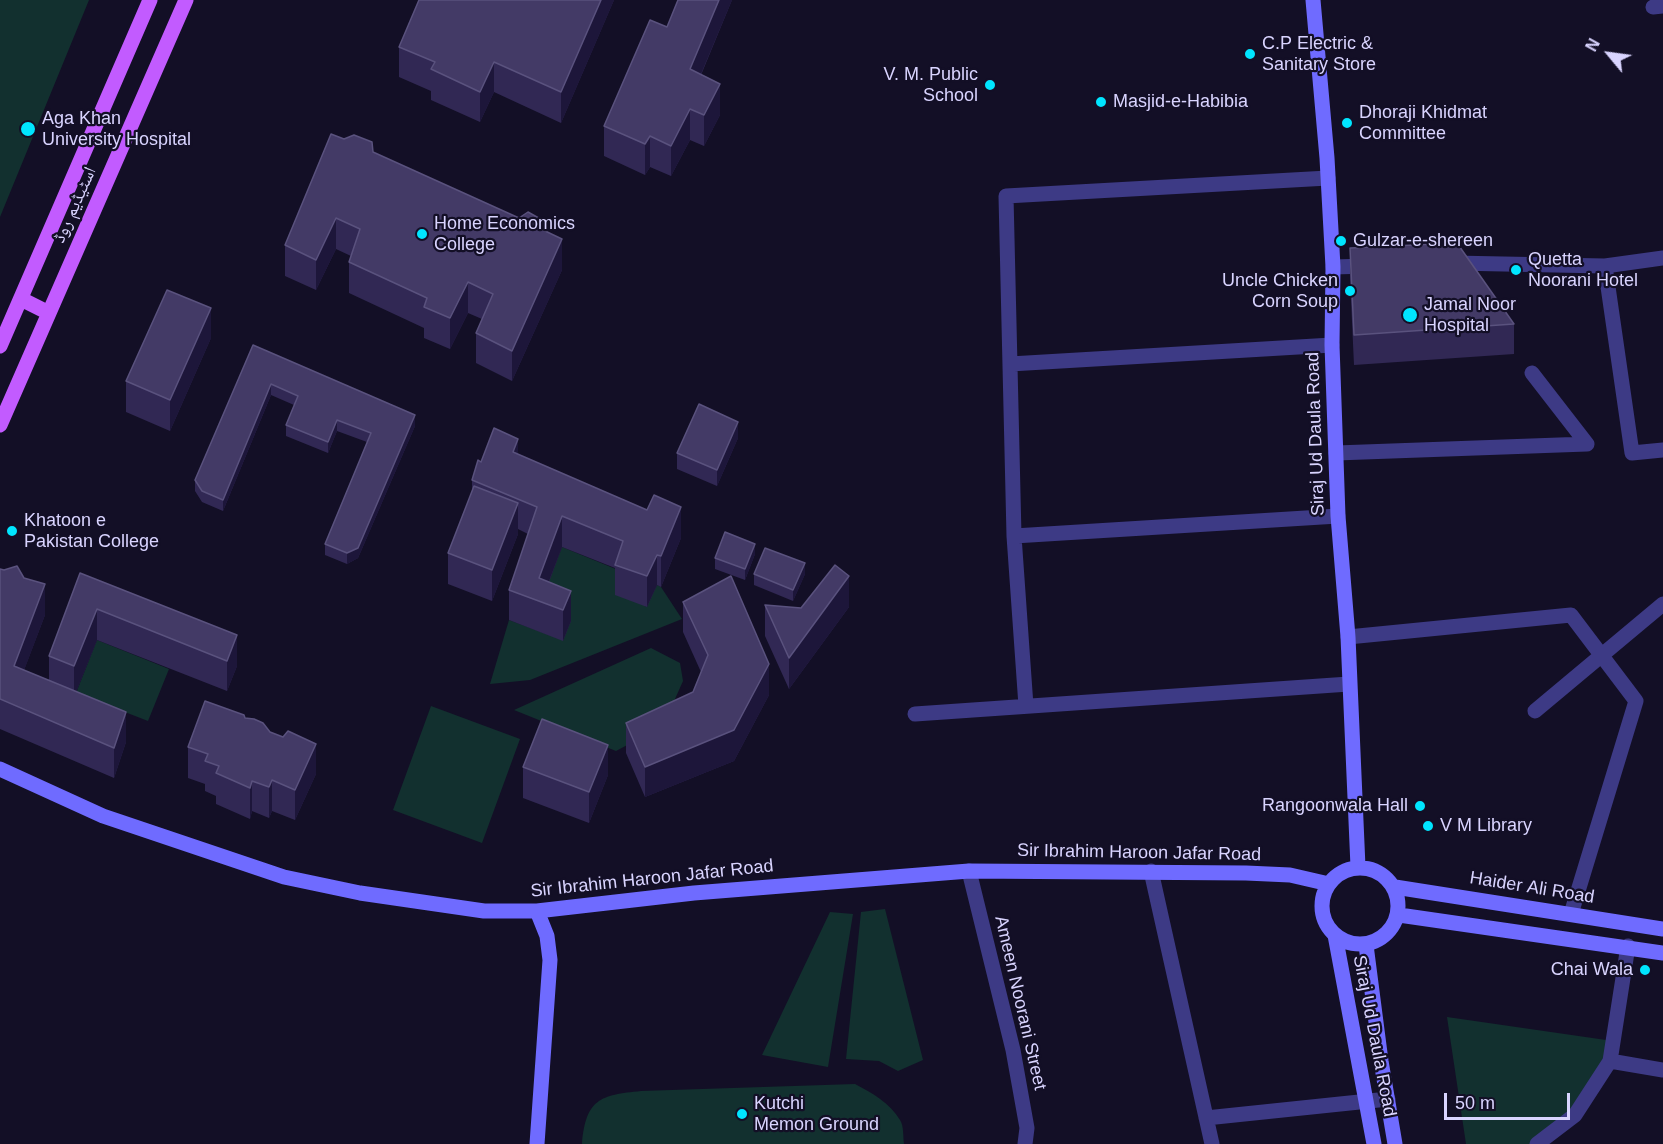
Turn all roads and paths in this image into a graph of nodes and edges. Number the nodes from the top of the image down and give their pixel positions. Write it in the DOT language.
graph roads {
  1 [pos="150,0"];
  2 [pos="186,0"];
  3 [pos="1313,0"];
  4 [pos="1328,178"];
  5 [pos="1663,258"];
  6 [pos="1433,264"];
  7 [pos="1388,265"];
  8 [pos="1605,266"];
  9 [pos="1333,267"];
  10 [pos="21,299"];
  11 [pos="50,313"];
  12 [pos="1332,345"];
  13 [pos="0,346"];
  14 [pos="1010,364"];
  15 [pos="1532,373"];
  16 [pos="0,425"];
  17 [pos="1663,450"];
  18 [pos="1336,453"];
  19 [pos="1338,516"];
  20 [pos="1014,536"];
  21 [pos="1663,604"];
  22 [pos="1348,637"];
  23 [pos="1602,656"];
  24 [pos="1348,684"];
  25 [pos="1026,706"];
  26 [pos="1536,711"];
  27 [pos="915,714"];
  28 [pos="0,769"];
  29 [pos="1358,867"];
  30 [pos="969,871"];
  31 [pos="1151,871"];
  32 [pos="1329,884"];
  33 [pos="1395,887"];
  34 [pos="537,911"];
  35 [pos="1571,914"];
  36 [pos="1399,915"];
  37 [pos="1663,929"];
  38 [pos="1335,935"];
  39 [pos="1366,945"];
  40 [pos="1628,946"];
  41 [pos="1663,953"];
  42 [pos="1610,1061"];
  43 [pos="1663,1070"];
  44 [pos="1388,1099"];
  45 [pos="1366,1102"];
  46 [pos="1206,1118"];
  47 [pos="537,1144"];
  48 [pos="1024,1144"];
  49 [pos="1212,1144"];
  50 [pos="1374,1144"];
  51 [pos="1395,1144"];
  52 [pos="1537,1144"];
  1 -- 10 [label="main road, اسٹیڈیم روڈ"];
  2 -- 11 [label="main road, اسٹیڈیم روڈ"];
  3 -- 4 [label="main road, Siraj Ud Daula Road"];
  4 -- 9 [label="main road, Siraj Ud Daula Road"];
  4 -- 14 [label="street"];
  5 -- 8 [label="street"];
  6 -- 8 [label="street"];
  7 -- 9 [label="street"];
  8 -- 17 [label="street"];
  9 -- 12 [label="main road, Siraj Ud Daula Road"];
  10 -- 11 [label="main road"];
  10 -- 13 [label="main road, اسٹیڈیم روڈ"];
  11 -- 16 [label="main road, اسٹیڈیم روڈ"];
  12 -- 14 [label="street"];
  12 -- 18 [label="main road, Siraj Ud Daula Road"];
  14 -- 20 [label="street"];
  15 -- 18 [label="street"];
  18 -- 19 [label="main road, Siraj Ud Daula Road"];
  19 -- 20 [label="street"];
  19 -- 22 [label="main road, Siraj Ud Daula Road"];
  20 -- 25 [label="street"];
  21 -- 23 [label="street"];
  22 -- 23 [label="street"];
  22 -- 24 [label="main road, Siraj Ud Daula Road"];
  23 -- 26 [label="street"];
  23 -- 35 [label="street"];
  24 -- 25 [label="street"];
  24 -- 29 [label="main road, Siraj Ud Daula Road"];
  25 -- 27 [label="street"];
  28 -- 34 [label="main road, Sir Ibrahim Haroon Jafar Road"];
  29 -- 32 [label="main road"];
  29 -- 33 [label="main road"];
  30 -- 31 [label="main road, Sir Ibrahim Haroon Jafar Road"];
  30 -- 34 [label="main road, Sir Ibrahim Haroon Jafar Road"];
  30 -- 48 [label="street, Ameen Noorani Street"];
  31 -- 32 [label="main road, Sir Ibrahim Haroon Jafar Road"];
  31 -- 46 [label="street"];
  32 -- 38 [label="main road"];
  33 -- 35 [label="main road, Haider Ali Road"];
  33 -- 36 [label="main road"];
  34 -- 47 [label="main road"];
  35 -- 37 [label="main road, Haider Ali Road"];
  36 -- 39 [label="main road"];
  36 -- 40 [label="main road"];
  38 -- 39 [label="main road"];
  38 -- 45 [label="main road, Siraj Ud Daula Road"];
  39 -- 44 [label="main road, Siraj Ud Daula Road"];
  40 -- 41 [label="main road"];
  40 -- 42 [label="street"];
  42 -- 43 [label="street"];
  42 -- 52 [label="street"];
  44 -- 45 [label="street"];
  44 -- 51 [label="main road, Siraj Ud Daula Road"];
  45 -- 46 [label="street"];
  45 -- 50 [label="main road, Siraj Ud Daula Road"];
  46 -- 49 [label="street"];
}
